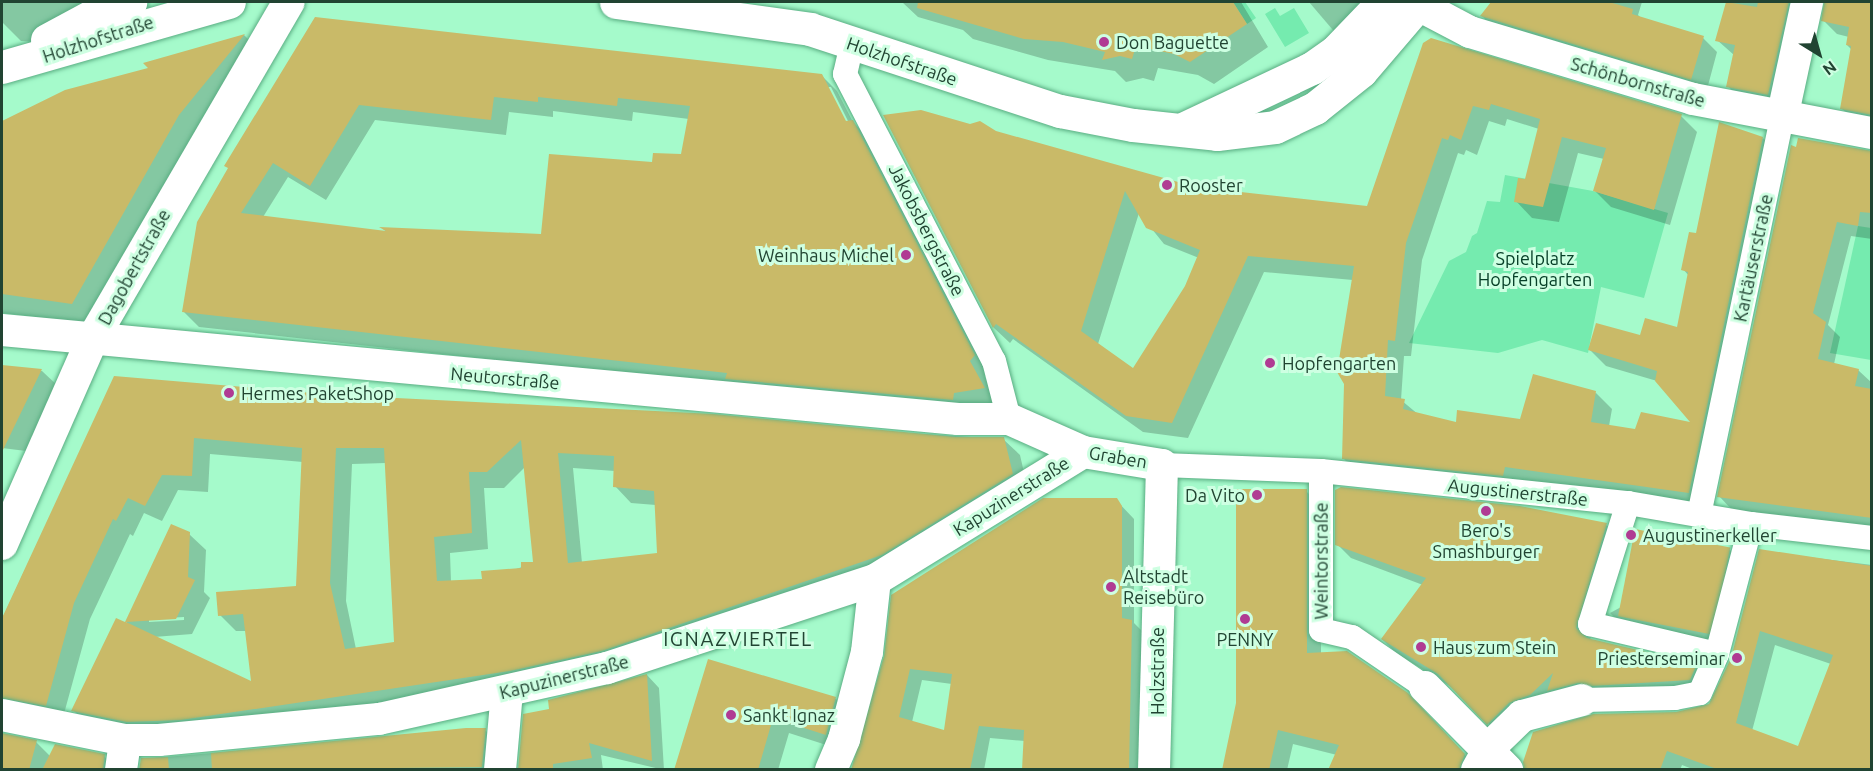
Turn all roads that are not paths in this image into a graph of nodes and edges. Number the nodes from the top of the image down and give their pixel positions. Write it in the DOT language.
graph roads {
  1 [pos="130,2"];
  2 [pos="229,2"];
  3 [pos="289,2"];
  4 [pos="616,2"];
  5 [pos="1383,2"];
  6 [pos="1417,2"];
  7 [pos="1807,2"];
  8 [pos="814,15"];
  9 [pos="852,44"];
  10 [pos="1782,118"];
  11 [pos="1185,128"];
  12 [pos="1872,133"];
  13 [pos="2,330"];
  14 [pos="92,340"];
  15 [pos="1009,419"];
  16 [pos="1083,452"];
  17 [pos="1162,465"];
  18 [pos="1321,471"];
  19 [pos="1628,503"];
  20 [pos="1699,515"];
  21 [pos="1751,524"];
  22 [pos="1872,538"];
  23 [pos="2,544"];
  24 [pos="875,580"];
  25 [pos="1717,654"];
  26 [pos="1425,687"];
  27 [pos="507,691"];
  28 [pos="1582,700"];
  29 [pos="2,715"];
  30 [pos="123,755"];
  31 [pos="1491,762"];
  32 [pos="500,770"];
  33 [pos="831,770"];
  34 [pos="1154,770"];
  1 -- 2 [label="street, Holzhofstraße"];
  3 -- 14 [label="street, Dagobertstraße"];
  4 -- 8 [label="street, Holzhofstraße"];
  5 -- 11 [label="street, Holzhofstraße"];
  6 -- 10 [label="street, Schönbornstraße"];
  6 -- 11 [label="street, Holzhofstraße"];
  7 -- 10 [label="street, Kartäuserstraße"];
  8 -- 9 [label="street, Holzhofstraße"];
  9 -- 11 [label="street, Holzhofstraße"];
  9 -- 15 [label="street, Jakobsbergstraße"];
  10 -- 12 [label="street, Schönbornstraße"];
  10 -- 20 [label="street, Kartäuserstraße"];
  13 -- 14 [label="street, Neutorstraße"];
  14 -- 15 [label="street, Neutorstraße"];
  14 -- 23 [label="street, Dagobertstraße"];
  15 -- 16 [label="street, Graben"];
  16 -- 17 [label="street, Graben"];
  16 -- 24 [label="street, Kapuzinerstraße"];
  17 -- 18 [label="street, Augustinerstraße"];
  17 -- 34 [label="street, Holzstraße"];
  18 -- 19 [label="street, Augustinerstraße"];
  18 -- 26 [label="street, Weintorstraße"];
  19 -- 20 [label="street, Augustinerstraße"];
  19 -- 25 [label="street"];
  20 -- 21 [label="street, Augustinerstraße"];
  21 -- 22 [label="street, Augustinerstraße"];
  21 -- 25 [label="street"];
  24 -- 27 [label="street, Kapuzinerstraße"];
  24 -- 33 [label="street"];
  25 -- 28 [label="street"];
  26 -- 31 [label="street, Weintorstraße"];
  27 -- 30 [label="street, Kapuzinerstraße"];
  27 -- 32 [label="street"];
  28 -- 31 [label="street"];
  29 -- 30 [label="street, Kapuzinerstraße"];
}
